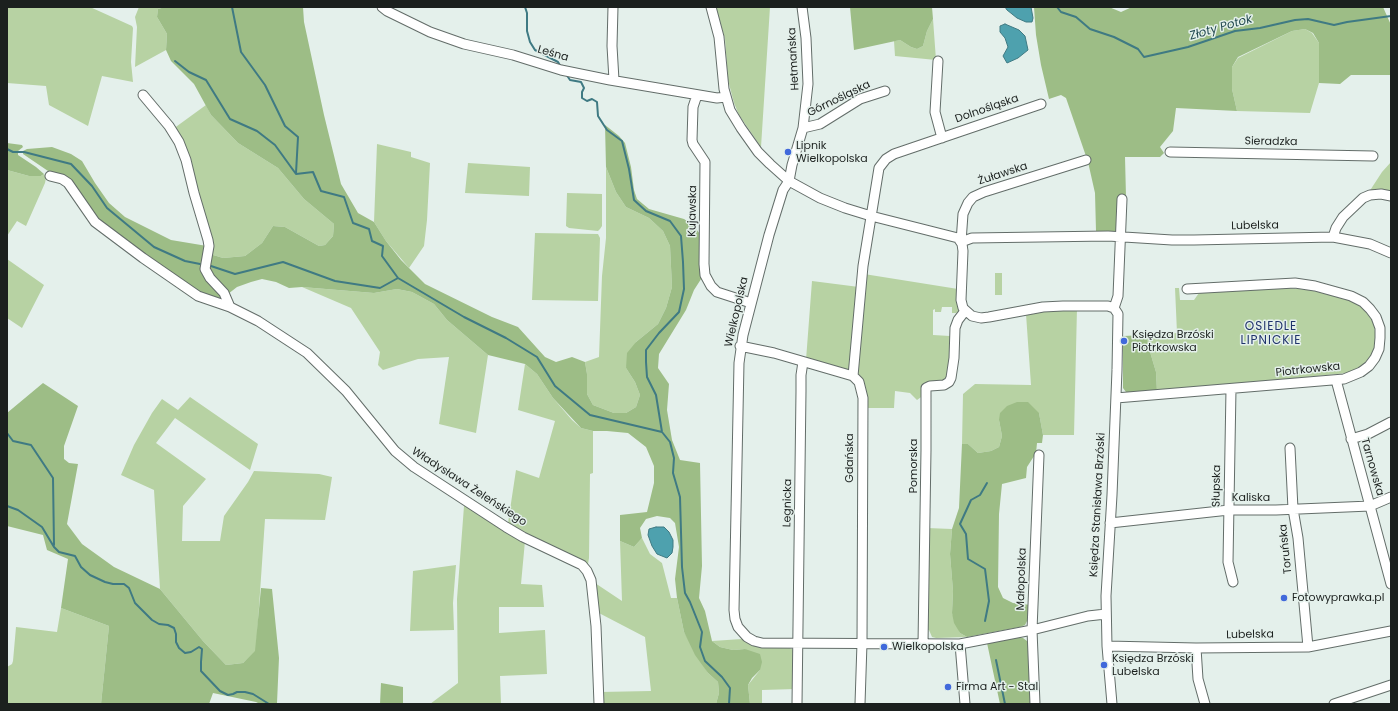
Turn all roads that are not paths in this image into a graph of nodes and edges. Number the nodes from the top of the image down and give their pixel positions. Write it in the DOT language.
graph roads {
  1 [pos="382,7"];
  2 [pos="614,7"];
  3 [pos="711,7"];
  4 [pos="802,7"];
  5 [pos="938,61"];
  6 [pos="614,80"];
  7 [pos="885,91"];
  8 [pos="143,95"];
  9 [pos="697,95"];
  10 [pos="726,97"];
  11 [pos="1041,104"];
  12 [pos="803,128"];
  13 [pos="942,138"];
  14 [pos="1170,152"];
  15 [pos="1373,156"];
  16 [pos="1086,160"];
  17 [pos="50,176"];
  18 [pos="789,181"];
  19 [pos="1391,196"];
  20 [pos="1122,199"];
  21 [pos="871,216"];
  22 [pos="1332,236"];
  23 [pos="1121,237"];
  24 [pos="961,242"];
  25 [pos="1391,253"];
  26 [pos="1187,289"];
  27 [pos="751,304"];
  28 [pos="230,307"];
  29 [pos="1114,308"];
  30 [pos="965,311"];
  31 [pos="740,346"];
  32 [pos="803,362"];
  33 [pos="854,376"];
  34 [pos="1336,380"];
  35 [pos="1231,389"];
  36 [pos="1116,398"];
  37 [pos="1391,422"];
  38 [pos="1351,439"];
  39 [pos="1290,448"];
  40 [pos="1039,455"];
  41 [pos="1391,497"];
  42 [pos="1370,506"];
  43 [pos="1293,509"];
  44 [pos="1229,510"];
  45 [pos="1110,523"];
  46 [pos="1233,582"];
  47 [pos="1391,584"];
  48 [pos="1106,614"];
  49 [pos="1032,630"];
  50 [pos="1391,631"];
  51 [pos="862,643"];
  52 [pos="799,644"];
  53 [pos="923,644"];
  54 [pos="960,644"];
  55 [pos="1107,646"];
  56 [pos="1308,647"];
  57 [pos="1196,648"];
  58 [pos="1391,684"];
  59 [pos="599,704"];
  60 [pos="797,704"];
  61 [pos="860,704"];
  62 [pos="965,704"];
  63 [pos="1034,704"];
  64 [pos="1112,704"];
  65 [pos="1205,704"];
  66 [pos="1334,704"];
  1 -- 6 [label="street, Leśna"];
  2 -- 6 [label="street"];
  3 -- 10 [label="street"];
  4 -- 12 [label="street, Hetmańska"];
  5 -- 13 [label="street"];
  6 -- 9 [label="street, Leśna"];
  7 -- 12 [label="street, Górnośląska"];
  8 -- 28 [label="street"];
  9 -- 10 [label="street, Leśna"];
  9 -- 27 [label="street, Kujawska"];
  10 -- 18 [label="street"];
  11 -- 13 [label="street, Dolnośląska"];
  12 -- 18 [label="street, Hetmańska"];
  13 -- 21 [label="street, Dolnośląska"];
  14 -- 15 [label="street, Sieradzka"];
  16 -- 24 [label="street, Żuławska"];
  17 -- 28 [label="street, Władysława Żeleńskiego"];
  18 -- 21 [label="street"];
  18 -- 27 [label="street, Wielkopolska"];
  19 -- 22 [label="street"];
  20 -- 23 [label="street, Księdza Stanisława Brzóski"];
  21 -- 24 [label="street"];
  21 -- 33 [label="street, Gdańska"];
  22 -- 23 [label="street, Lubelska"];
  22 -- 25 [label="street, Lubelska"];
  23 -- 24 [label="street"];
  23 -- 29 [label="street, Księdza Stanisława Brzóski"];
  24 -- 30 [label="street"];
  26 -- 34 [label="street, Piotrkowska"];
  27 -- 31 [label="street, Wielkopolska"];
  28 -- 59 [label="street, Władysława Żeleńskiego"];
  29 -- 30 [label="street"];
  29 -- 36 [label="street, Księdza Stanisława Brzóski"];
  30 -- 53 [label="street, Pomorska"];
  31 -- 32 [label="street"];
  31 -- 52 [label="street, Wielkopolska"];
  32 -- 33 [label="street"];
  32 -- 52 [label="street, Legnicka"];
  33 -- 51 [label="street, Gdańska"];
  34 -- 35 [label="street, Piotrkowska"];
  34 -- 38 [label="street, Tarnowska"];
  35 -- 36 [label="street, Piotrkowska"];
  35 -- 44 [label="street, Słupska"];
  36 -- 45 [label="street, Księdza Stanisława Brzóski"];
  37 -- 38 [label="street"];
  38 -- 42 [label="street, Tarnowska"];
  39 -- 43 [label="street, Toruńska"];
  40 -- 49 [label="street, Małopolska"];
  41 -- 42 [label="street, Kaliska"];
  42 -- 43 [label="street, Kaliska"];
  42 -- 47 [label="street, Tarnowska"];
  43 -- 44 [label="street, Kaliska"];
  43 -- 56 [label="street, Toruńska"];
  44 -- 45 [label="street, Kaliska"];
  44 -- 46 [label="street, Słupska"];
  45 -- 48 [label="street, Księdza Stanisława Brzóski"];
  48 -- 49 [label="street, Wielkopolska"];
  48 -- 55 [label="street, Księdza Stanisława Brzóski"];
  49 -- 54 [label="street, Wielkopolska"];
  49 -- 63 [label="street, Małopolska"];
  50 -- 56 [label="street, Lubelska"];
  51 -- 52 [label="street, Wielkopolska"];
  51 -- 53 [label="street, Wielkopolska"];
  51 -- 61 [label="street, Gdańska"];
  52 -- 60 [label="street"];
  53 -- 54 [label="street, Wielkopolska"];
  54 -- 62 [label="street"];
  55 -- 57 [label="street, Lubelska"];
  55 -- 64 [label="street, Księdza Stanisława Brzóski"];
  56 -- 57 [label="street, Lubelska"];
  57 -- 65 [label="street"];
  58 -- 66 [label="street"];
}
